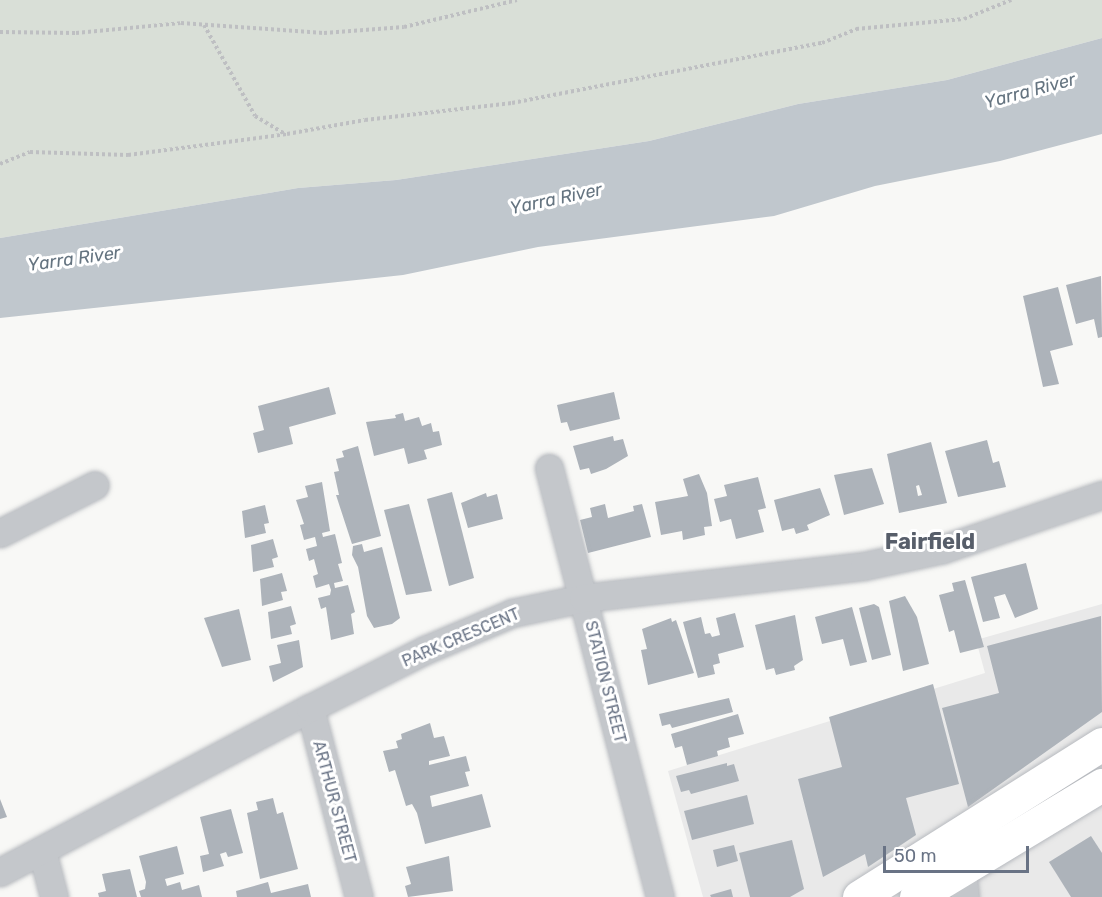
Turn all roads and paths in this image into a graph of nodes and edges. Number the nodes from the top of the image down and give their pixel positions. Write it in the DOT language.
graph roads {
  1 [pos="517,0"];
  2 [pos="1011,0"];
  3 [pos="204,24"];
  4 [pos="0,32"];
  5 [pos="287,134"];
  6 [pos="0,164"];
  7 [pos="549,468"];
  8 [pos="95,485"];
  9 [pos="1102,495"];
  10 [pos="0,533"];
  11 [pos="583,598"];
  12 [pos="310,708"];
  13 [pos="1102,744"];
  14 [pos="1102,784"];
  15 [pos="42,851"];
  16 [pos="0,872"];
  17 [pos="964,883"];
  18 [pos="927,895"];
  19 [pos="54,897"];
  20 [pos="359,897"];
  21 [pos="660,897"];
  22 [pos="859,897"];
  1 -- 3 [label="path"];
  2 -- 5 [label="path"];
  3 -- 4 [label="path"];
  3 -- 5 [label="path"];
  5 -- 6 [label="path"];
  7 -- 11 [label="street, STATION STREET"];
  8 -- 10 [label="street"];
  9 -- 11 [label="street, PARK CRESCENT"];
  11 -- 12 [label="street, PARK CRESCENT"];
  11 -- 21 [label="street, STATION STREET"];
  12 -- 15 [label="street, PARK CRESCENT"];
  12 -- 20 [label="street, ARTHUR STREET"];
  13 -- 22 [label="main road"];
  14 -- 17 [label="main road"];
  15 -- 16 [label="street, PARK CRESCENT"];
  15 -- 19 [label="street"];
  17 -- 18 [label="main road"];
}
